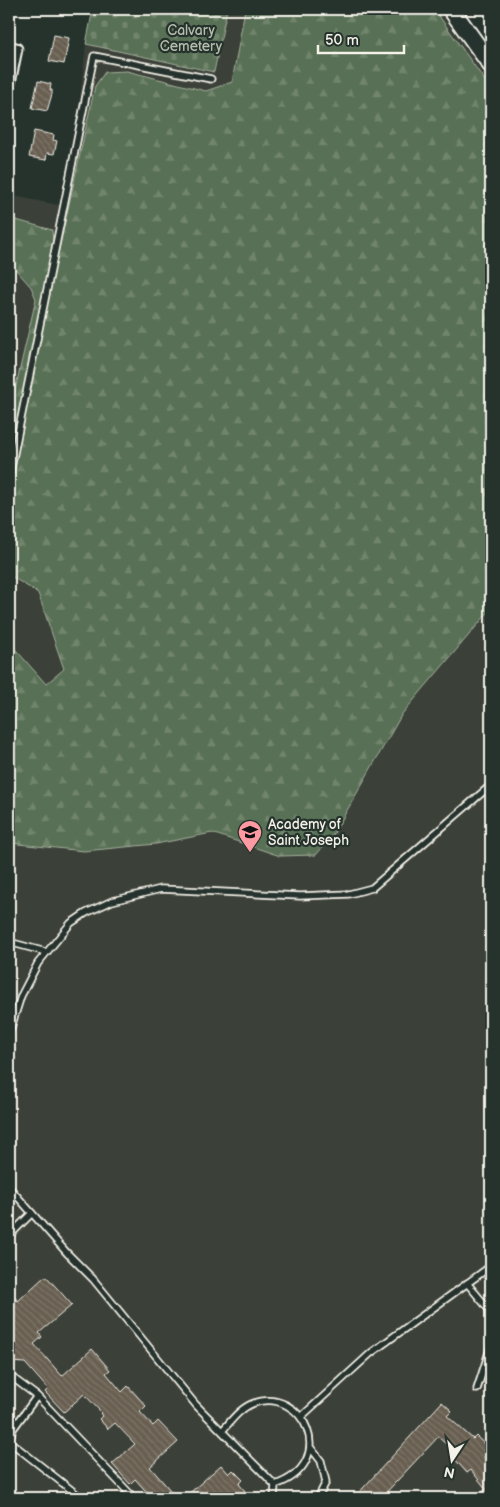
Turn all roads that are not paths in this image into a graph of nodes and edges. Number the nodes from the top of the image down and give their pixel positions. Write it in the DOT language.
graph roads {
  1 [pos="451,9"];
  2 [pos="9,48"];
  3 [pos="491,65"];
  4 [pos="211,79"];
  5 [pos="9,83"];
  6 [pos="9,478"];
  7 [pos="491,785"];
  8 [pos="9,942"];
  9 [pos="46,952"];
  10 [pos="9,1034"];
  11 [pos="9,1187"];
  12 [pos="32,1213"];
  13 [pos="9,1236"];
  14 [pos="491,1266"];
  15 [pos="467,1282"];
  16 [pos="491,1312"];
  17 [pos="491,1346"];
  18 [pos="9,1375"];
  19 [pos="478,1388"];
  20 [pos="37,1396"];
  21 [pos="302,1417"];
  22 [pos="222,1431"];
  23 [pos="9,1440"];
  24 [pos="310,1447"];
  25 [pos="275,1485"];
  26 [pos="80,1498"];
  27 [pos="134,1498"];
  28 [pos="274,1498"];
  29 [pos="318,1498"];
  1 -- 3 [label="street"];
  2 -- 5 [label="street"];
  4 -- 6 [label="lane"];
  7 -- 9 [label="lane"];
  8 -- 9 [label="lane"];
  9 -- 10 [label="lane"];
  11 -- 12 [label="lane"];
  12 -- 13 [label="lane"];
  12 -- 22 [label="lane"];
  14 -- 15 [label="lane"];
  15 -- 16 [label="lane"];
  15 -- 21 [label="lane"];
  17 -- 19 [label="lane"];
  18 -- 20 [label="lane"];
  20 -- 23 [label="lane"];
  20 -- 27 [label="lane"];
  21 -- 22 [label="lane"];
  21 -- 24 [label="lane"];
  22 -- 25 [label="lane"];
  23 -- 26 [label="lane"];
  24 -- 25 [label="lane"];
  24 -- 29 [label="lane"];
  25 -- 28 [label="lane"];
}
